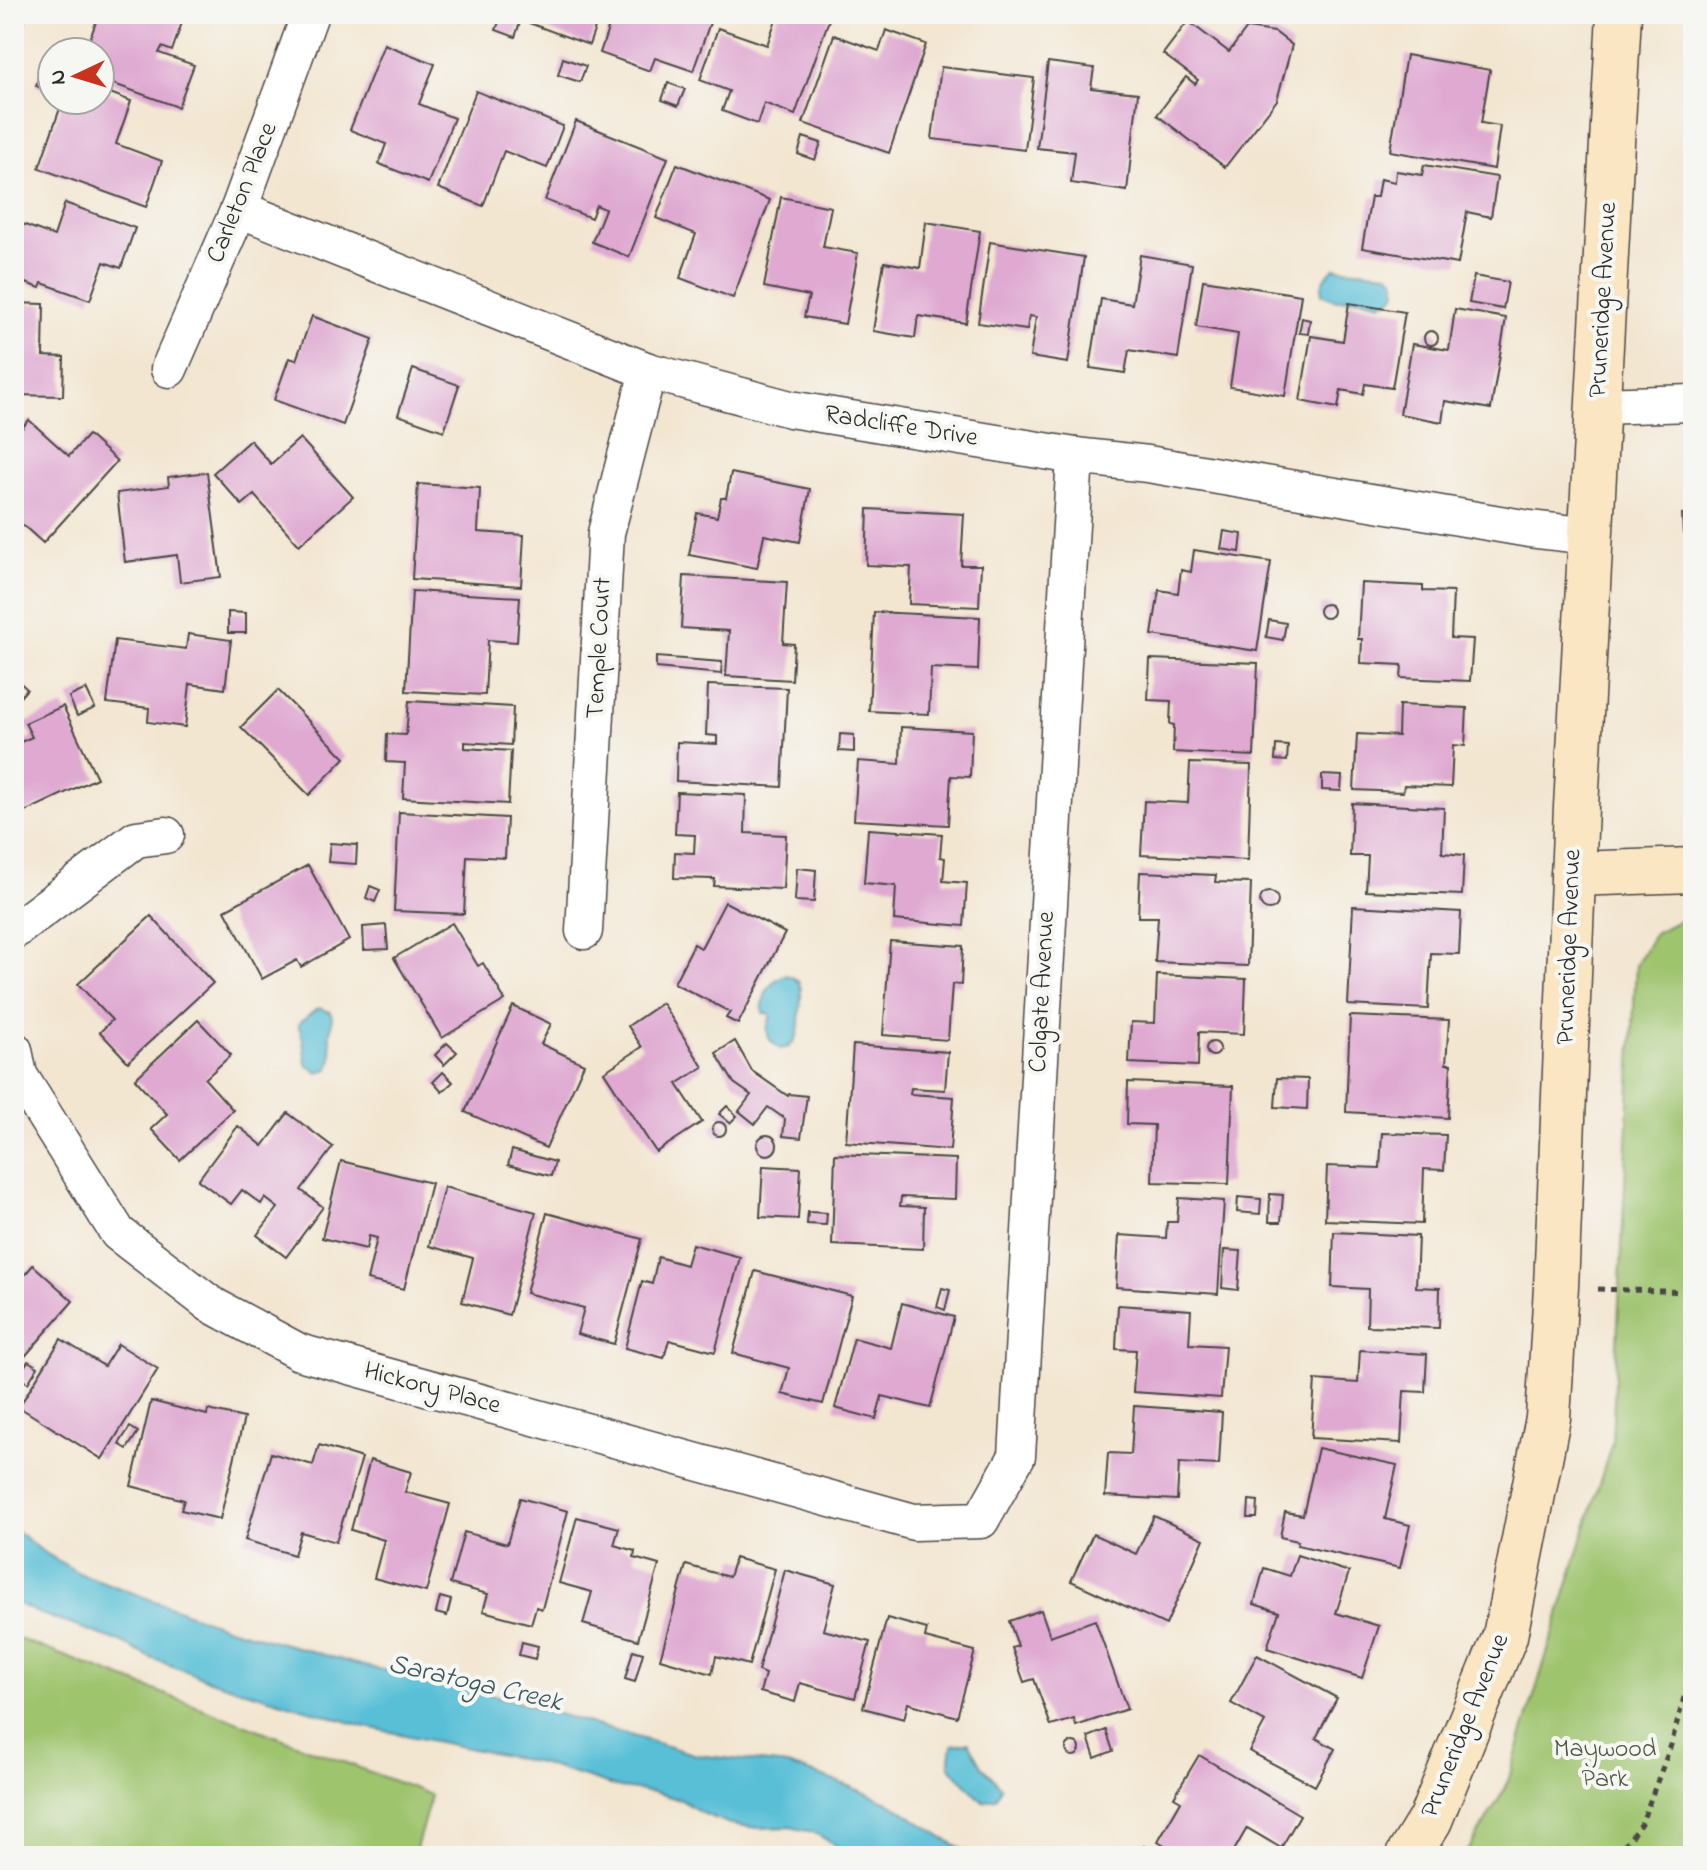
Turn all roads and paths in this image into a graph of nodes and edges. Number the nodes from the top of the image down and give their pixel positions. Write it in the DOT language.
graph roads {
  1 [pos="310,14"];
  2 [pos="1619,14"];
  3 [pos="239,209"];
  4 [pos="169,369"];
  5 [pos="648,371"];
  6 [pos="1693,403"];
  7 [pos="1598,406"];
  8 [pos="1075,456"];
  9 [pos="1591,536"];
  10 [pos="166,835"];
  11 [pos="1693,870"];
  12 [pos="1573,874"];
  13 [pos="14,931"];
  14 [pos="584,931"];
  15 [pos="14,1050"];
  16 [pos="1556,1287"];
  17 [pos="1693,1292"];
  18 [pos="981,1520"];
  19 [pos="1693,1664"];
  20 [pos="1408,1856"];
  21 [pos="1617,1856"];
  1 -- 3 [label="street, Carleton Place"];
  2 -- 7 [label="main road, Pruneridge Avenue"];
  3 -- 4 [label="street, Carleton Place"];
  3 -- 5 [label="street, Radcliffe Drive"];
  5 -- 8 [label="street, Radcliffe Drive"];
  5 -- 14 [label="street, Temple Court"];
  6 -- 7 [label="street"];
  7 -- 9 [label="main road, Pruneridge Avenue"];
  8 -- 9 [label="street, Radcliffe Drive"];
  8 -- 18 [label="street, Colgate Avenue"];
  9 -- 12 [label="main road, Pruneridge Avenue"];
  10 -- 13 [label="street"];
  11 -- 12 [label="main road"];
  12 -- 16 [label="main road, Pruneridge Avenue"];
  15 -- 18 [label="street, Hickory Place"];
  16 -- 17 [label="path"];
  16 -- 20 [label="main road, Pruneridge Avenue"];
  19 -- 21 [label="path"];
}
